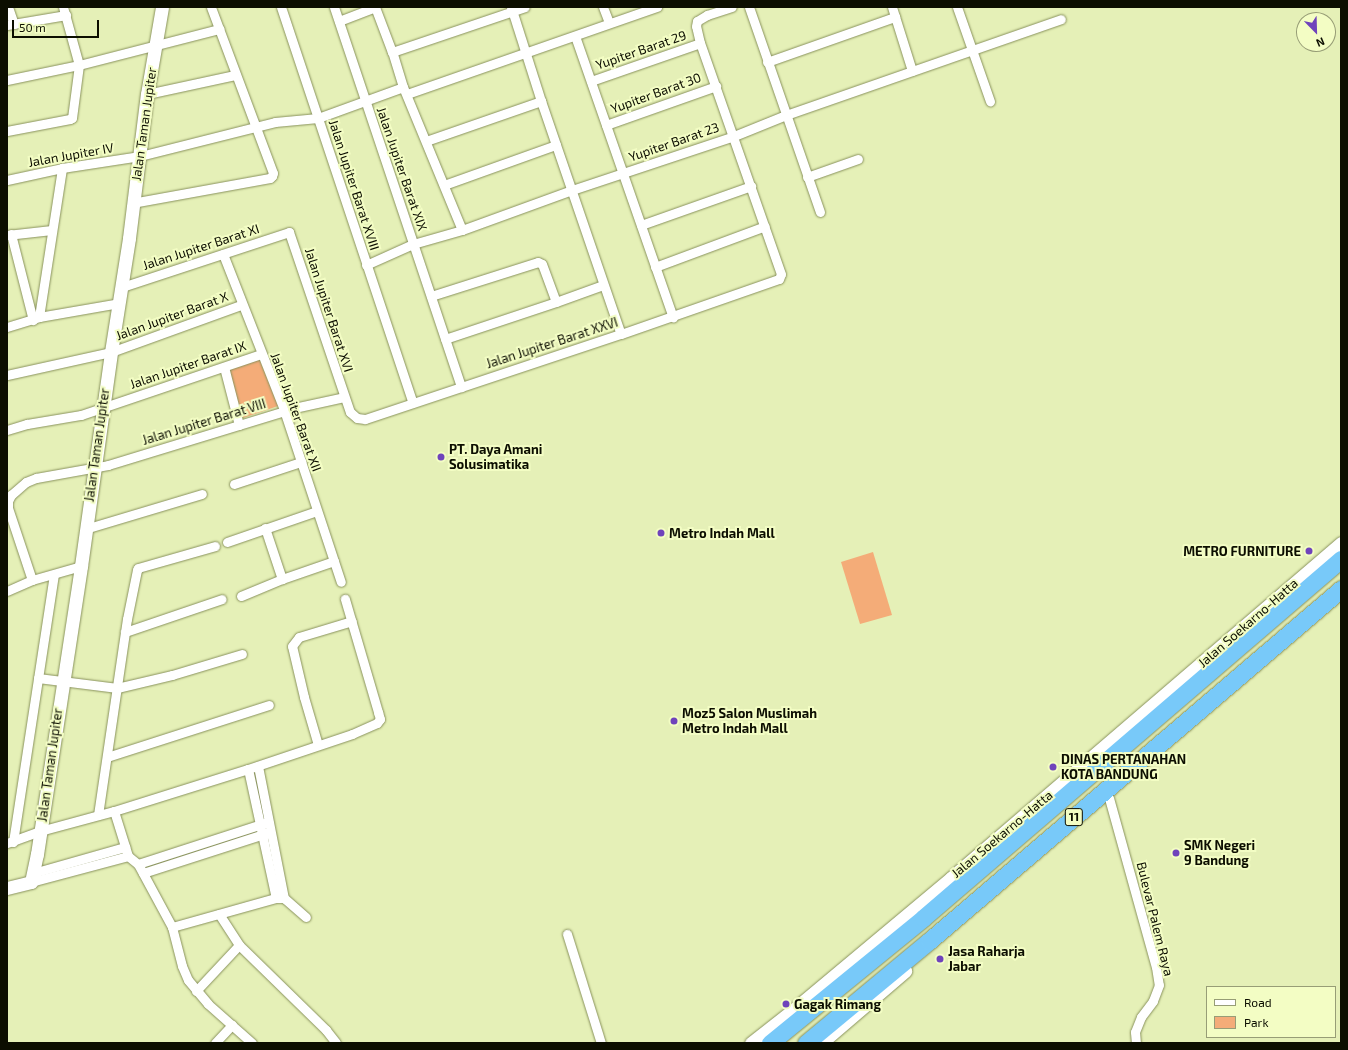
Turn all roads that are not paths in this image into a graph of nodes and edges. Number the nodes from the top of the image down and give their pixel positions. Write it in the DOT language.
graph roads {
  1 [pos="8,7"];
  2 [pos="162,7"];
  3 [pos="211,7"];
  4 [pos="281,7"];
  5 [pos="334,7"];
  6 [pos="375,7"];
  7 [pos="525,7"];
  8 [pos="603,7"];
  9 [pos="655,7"];
  10 [pos="732,7"];
  11 [pos="749,7"];
  12 [pos="892,7"];
  13 [pos="957,7"];
  14 [pos="512,9"];
  15 [pos="64,11"];
  16 [pos="706,11"];
  17 [pos="895,17"];
  18 [pos="1061,19"];
  19 [pos="339,21"];
  20 [pos="609,23"];
  21 [pos="11,24"];
  22 [pos="219,29"];
  23 [pos="575,36"];
  24 [pos="700,43"];
  25 [pos="155,45"];
  26 [pos="392,52"];
  27 [pos="972,52"];
  28 [pos="526,53"];
  29 [pos="767,62"];
  30 [pos="79,65"];
  31 [pos="912,72"];
  32 [pos="235,75"];
  33 [pos="7,80"];
  34 [pos="590,81"];
  35 [pos="716,86"];
  36 [pos="405,90"];
  37 [pos="147,94"];
  38 [pos="541,101"];
  39 [pos="990,101"];
  40 [pos="366,102"];
  41 [pos="317,115"];
  42 [pos="786,115"];
  43 [pos="606,125"];
  44 [pos="255,127"];
  45 [pos="7,131"];
  46 [pos="734,136"];
  47 [pos="426,141"];
  48 [pos="556,145"];
  49 [pos="140,156"];
  50 [pos="858,159"];
  51 [pos="62,168"];
  52 [pos="623,174"];
  53 [pos="808,177"];
  54 [pos="7,180"];
  55 [pos="444,185"];
  56 [pos="751,186"];
  57 [pos="572,190"];
  58 [pos="132,203"];
  59 [pos="820,212"];
  60 [pos="641,225"];
  61 [pos="765,226"];
  62 [pos="52,230"];
  63 [pos="462,230"];
  64 [pos="290,232"];
  65 [pos="9,235"];
  66 [pos="414,244"];
  67 [pos="222,254"];
  68 [pos="366,265"];
  69 [pos="655,267"];
  70 [pos="603,285"];
  71 [pos="122,287"];
  72 [pos="431,296"];
  73 [pos="556,302"];
  74 [pos="119,303"];
  75 [pos="242,305"];
  76 [pos="673,317"];
  77 [pos="36,318"];
  78 [pos="7,327"];
  79 [pos="621,334"];
  80 [pos="446,339"];
  81 [pos="111,352"];
  82 [pos="261,354"];
  83 [pos="224,367"];
  84 [pos="7,375"];
  85 [pos="461,387"];
  86 [pos="344,397"];
  87 [pos="413,403"];
  88 [pos="103,408"];
  89 [pos="284,410"];
  90 [pos="240,425"];
  91 [pos="7,430"];
  92 [pos="301,462"];
  93 [pos="94,466"];
  94 [pos="234,484"];
  95 [pos="202,494"];
  96 [pos="317,511"];
  97 [pos="265,528"];
  98 [pos="85,529"];
  99 [pos="227,542"];
  100 [pos="1341,544"];
  101 [pos="215,546"];
  102 [pos="1341,559"];
  103 [pos="334,561"];
  104 [pos="81,566"];
  105 [pos="54,576"];
  106 [pos="282,579"];
  107 [pos="32,580"];
  108 [pos="341,582"];
  109 [pos="1341,589"];
  110 [pos="7,591"];
  111 [pos="243,595"];
  112 [pos="1341,598"];
  113 [pos="222,599"];
  114 [pos="345,599"];
  115 [pos="352,621"];
  116 [pos="125,632"];
  117 [pos="242,654"];
  118 [pos="1251,671"];
  119 [pos="38,678"];
  120 [pos="62,682"];
  121 [pos="117,688"];
  122 [pos="269,705"];
  123 [pos="1148,726"];
  124 [pos="1112,741"];
  125 [pos="318,745"];
  126 [pos="107,757"];
  127 [pos="258,766"];
  128 [pos="248,769"];
  129 [pos="1109,798"];
  130 [pos="114,811"];
  131 [pos="98,815"];
  132 [pos="263,822"];
  133 [pos="40,831"];
  134 [pos="266,833"];
  135 [pos="10,842"];
  136 [pos="127,851"];
  137 [pos="138,864"];
  138 [pos="143,873"];
  139 [pos="32,878"];
  140 [pos="7,880"];
  141 [pos="7,888"];
  142 [pos="280,898"];
  143 [pos="219,914"];
  144 [pos="306,917"];
  145 [pos="172,927"];
  146 [pos="567,934"];
  147 [pos="239,945"];
  148 [pos="924,955"];
  149 [pos="896,968"];
  150 [pos="196,991"];
  151 [pos="232,1025"];
  152 [pos="215,1043"];
  153 [pos="252,1043"];
  154 [pos="336,1043"];
  155 [pos="601,1043"];
  156 [pos="751,1043"];
  157 [pos="770,1043"];
  158 [pos="806,1043"];
  159 [pos="821,1043"];
  160 [pos="1136,1043"];
  1 -- 21 [label="street"];
  2 -- 25 [label="main road, Jalan Taman Jupiter"];
  3 -- 22 [label="street"];
  4 -- 41 [label="street, Jalan Jupiter Barat XVIII"];
  5 -- 19 [label="street, Jalan Jupiter Barat XIX"];
  6 -- 19 [label="street"];
  6 -- 26 [label="street"];
  7 -- 14 [label="street"];
  8 -- 20 [label="street"];
  9 -- 20 [label="street, Jalan Jupiter IV"];
  10 -- 16 [label="street"];
  11 -- 29 [label="street"];
  12 -- 17 [label="street"];
  13 -- 27 [label="street"];
  14 -- 26 [label="street"];
  14 -- 28 [label="street"];
  15 -- 21 [label="street"];
  15 -- 30 [label="street"];
  16 -- 24 [label="street"];
  17 -- 29 [label="street"];
  17 -- 31 [label="street"];
  18 -- 27 [label="street, Yupiter Barat 23"];
  19 -- 40 [label="street, Jalan Jupiter Barat XIX"];
  20 -- 23 [label="street, Jalan Jupiter IV"];
  22 -- 25 [label="street"];
  22 -- 32 [label="street"];
  23 -- 28 [label="street, Jalan Jupiter IV"];
  23 -- 34 [label="street"];
  24 -- 34 [label="street, Yupiter Barat 29"];
  24 -- 35 [label="street"];
  25 -- 30 [label="street"];
  25 -- 37 [label="main road, Jalan Taman Jupiter"];
  26 -- 36 [label="street"];
  27 -- 31 [label="street, Yupiter Barat 23"];
  27 -- 39 [label="street"];
  28 -- 36 [label="street, Jalan Jupiter IV"];
  28 -- 38 [label="street"];
  29 -- 42 [label="street"];
  30 -- 33 [label="street"];
  30 -- 45 [label="street"];
  31 -- 42 [label="street, Yupiter Barat 23"];
  32 -- 37 [label="street"];
  32 -- 44 [label="street"];
  34 -- 43 [label="street"];
  35 -- 43 [label="street, Yupiter Barat 30"];
  35 -- 46 [label="street"];
  36 -- 40 [label="street, Jalan Jupiter IV"];
  36 -- 47 [label="street"];
  37 -- 49 [label="main road, Jalan Taman Jupiter"];
  38 -- 47 [label="street"];
  38 -- 48 [label="street"];
  40 -- 41 [label="street, Jalan Jupiter IV"];
  40 -- 66 [label="street, Jalan Jupiter Barat XIX"];
  41 -- 44 [label="street, Jalan Jupiter IV"];
  41 -- 68 [label="street, Jalan Jupiter Barat XVIII"];
  42 -- 46 [label="street, Yupiter Barat 23"];
  42 -- 53 [label="street"];
  43 -- 52 [label="street"];
  44 -- 49 [label="street, Jalan Jupiter IV"];
  44 -- 58 [label="street"];
  46 -- 52 [label="street, Yupiter Barat 23"];
  46 -- 56 [label="street"];
  47 -- 55 [label="street"];
  48 -- 55 [label="street"];
  48 -- 57 [label="street"];
  49 -- 51 [label="street, Jalan Jupiter IV"];
  49 -- 58 [label="main road, Jalan Taman Jupiter"];
  50 -- 53 [label="street"];
  51 -- 54 [label="street, Jalan Jupiter IV"];
  51 -- 62 [label="street"];
  52 -- 57 [label="street, Yupiter Barat 23"];
  52 -- 60 [label="street"];
  53 -- 59 [label="street"];
  55 -- 63 [label="street"];
  56 -- 60 [label="street"];
  56 -- 61 [label="street"];
  57 -- 63 [label="street, Yupiter Barat 23"];
  57 -- 70 [label="street"];
  58 -- 71 [label="main road, Jalan Taman Jupiter"];
  60 -- 69 [label="street"];
  61 -- 69 [label="street"];
  61 -- 76 [label="street, Jalan Jupiter Barat XXVI"];
  62 -- 65 [label="street"];
  62 -- 77 [label="street"];
  63 -- 66 [label="street, Yupiter Barat 23"];
  64 -- 67 [label="street, Jalan Jupiter Barat XI"];
  64 -- 86 [label="street, Jalan Jupiter Barat XVI"];
  65 -- 77 [label="street"];
  66 -- 68 [label="street, Yupiter Barat 23"];
  66 -- 72 [label="street, Jalan Jupiter Barat XIX"];
  67 -- 71 [label="street, Jalan Jupiter Barat XI"];
  67 -- 75 [label="street, Jalan Jupiter Barat XII"];
  68 -- 87 [label="street, Jalan Jupiter Barat XVIII"];
  69 -- 76 [label="street"];
  70 -- 73 [label="street"];
  70 -- 79 [label="street"];
  71 -- 74 [label="main road, Jalan Taman Jupiter"];
  72 -- 73 [label="street"];
  72 -- 80 [label="street, Jalan Jupiter Barat XIX"];
  73 -- 80 [label="street"];
  74 -- 77 [label="street"];
  74 -- 81 [label="main road, Jalan Taman Jupiter"];
  75 -- 81 [label="street, Jalan Jupiter Barat X"];
  75 -- 82 [label="street, Jalan Jupiter Barat XII"];
  76 -- 79 [label="street, Jalan Jupiter Barat XXVI"];
  77 -- 78 [label="street"];
  79 -- 85 [label="street, Jalan Jupiter Barat XXVI"];
  80 -- 85 [label="street, Jalan Jupiter Barat XIX"];
  81 -- 84 [label="street, Jalan Jupiter Barat X"];
  81 -- 88 [label="main road, Jalan Taman Jupiter"];
  82 -- 83 [label="street, Jalan Jupiter Barat IX"];
  82 -- 89 [label="street, Jalan Jupiter Barat XII"];
  83 -- 88 [label="street, Jalan Jupiter Barat IX"];
  83 -- 90 [label="street"];
  85 -- 87 [label="street, Jalan Jupiter Barat XXVI"];
  86 -- 87 [label="street, Jalan Jupiter Barat XXVI"];
  86 -- 89 [label="street, Jalan Jupiter Barat VIII"];
  88 -- 91 [label="street, Jalan Jupiter Barat IX"];
  88 -- 93 [label="main road, Jalan Taman Jupiter"];
  89 -- 90 [label="street, Jalan Jupiter Barat VIII"];
  89 -- 92 [label="street, Jalan Jupiter Barat XII"];
  90 -- 93 [label="street, Jalan Jupiter Barat VIII"];
  92 -- 94 [label="street"];
  92 -- 96 [label="street, Jalan Jupiter Barat XII"];
  93 -- 98 [label="main road, Jalan Taman Jupiter"];
  93 -- 107 [label="street, Jalan Jupiter Barat VIII"];
  95 -- 98 [label="street"];
  96 -- 97 [label="street"];
  96 -- 103 [label="street, Jalan Jupiter Barat XII"];
  97 -- 99 [label="street"];
  97 -- 106 [label="street"];
  98 -- 104 [label="main road, Jalan Taman Jupiter"];
  100 -- 124 [label="main road, Jalan Soekarno-Hatta"];
  101 -- 116 [label="street"];
  102 -- 123 [label="highway, Jalan Soekarno-Hatta / 11"];
  103 -- 106 [label="street"];
  103 -- 108 [label="street, Jalan Jupiter Barat XII"];
  104 -- 105 [label="street"];
  104 -- 120 [label="main road, Jalan Taman Jupiter"];
  105 -- 107 [label="street"];
  105 -- 119 [label="street"];
  106 -- 111 [label="street"];
  107 -- 110 [label="street"];
  109 -- 118 [label="highway, 11"];
  112 -- 118 [label="main road"];
  113 -- 116 [label="street"];
  114 -- 115 [label="street"];
  115 -- 125 [label="street"];
  115 -- 125 [label="street"];
  116 -- 121 [label="street"];
  117 -- 121 [label="street"];
  118 -- 129 [label="main road"];
  118 -- 149 [label="highway, 11"];
  119 -- 120 [label="street"];
  119 -- 135 [label="street"];
  120 -- 121 [label="street"];
  120 -- 133 [label="main road, Jalan Taman Jupiter"];
  121 -- 126 [label="street"];
  122 -- 126 [label="street"];
  123 -- 124 [label="highway"];
  123 -- 157 [label="highway, Jalan Soekarno-Hatta / 11"];
  124 -- 156 [label="main road, Jalan Soekarno-Hatta"];
  125 -- 127 [label="street"];
  126 -- 131 [label="street"];
  127 -- 128 [label="street"];
  127 -- 132 [label="street"];
  128 -- 130 [label="street"];
  128 -- 132 [label="street"];
  129 -- 148 [label="main road"];
  129 -- 160 [label="street, Bulevar Palem Raya"];
  130 -- 131 [label="street"];
  130 -- 136 [label="street"];
  131 -- 133 [label="street"];
  132 -- 134 [label="street"];
  132 -- 137 [label="street"];
  133 -- 135 [label="street"];
  133 -- 139 [label="main road, Jalan Taman Jupiter"];
  134 -- 138 [label="street"];
  134 -- 142 [label="street"];
  136 -- 137 [label="street"];
  136 -- 139 [label="street"];
  137 -- 138 [label="street"];
  138 -- 145 [label="street"];
  139 -- 140 [label="main road"];
  139 -- 141 [label="main road"];
  142 -- 143 [label="street"];
  142 -- 144 [label="street"];
  143 -- 145 [label="street"];
  143 -- 147 [label="street"];
  145 -- 150 [label="street"];
  146 -- 155 [label="street"];
  147 -- 150 [label="street"];
  147 -- 154 [label="street"];
  148 -- 149 [label="highway"];
  148 -- 159 [label="main road"];
  149 -- 158 [label="highway, 11"];
  150 -- 151 [label="street"];
  151 -- 152 [label="street"];
  151 -- 153 [label="street"];
}
